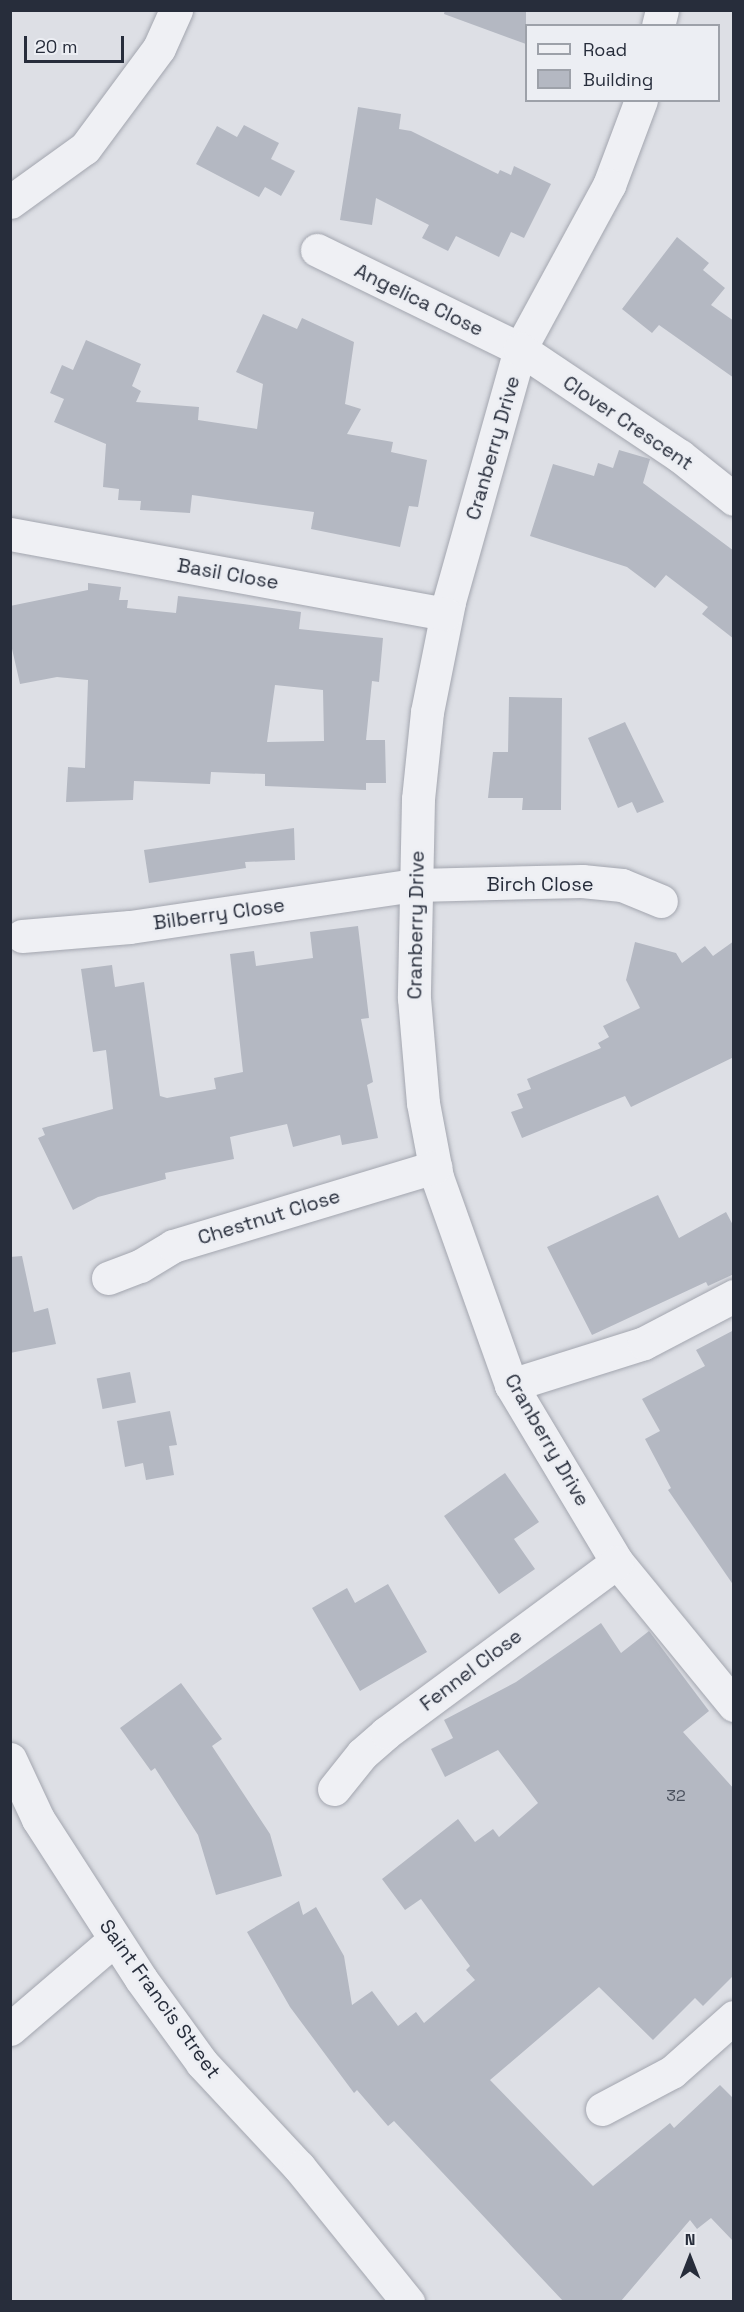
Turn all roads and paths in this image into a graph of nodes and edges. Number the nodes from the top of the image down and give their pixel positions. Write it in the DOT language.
graph roads {
  1 [pos="176,10"];
  2 [pos="640,102"];
  3 [pos="10,202"];
  4 [pos="317,250"];
  5 [pos="520,349"];
  6 [pos="734,499"];
  7 [pos="10,534"];
  8 [pos="446,614"];
  9 [pos="416,885"];
  10 [pos="662,901"];
  11 [pos="22,936"];
  12 [pos="435,1167"];
  13 [pos="108,1278"];
  14 [pos="734,1296"];
  15 [pos="511,1385"];
  16 [pos="617,1562"];
  17 [pos="734,1705"];
  18 [pos="12,1767"];
  19 [pos="334,1789"];
  20 [pos="115,1939"];
  21 [pos="734,2017"];
  22 [pos="10,2029"];
  23 [pos="602,2109"];
  24 [pos="408,2301"];
  1 -- 3 [label="street"];
  2 -- 5 [label="street, Cranberry Drive"];
  4 -- 5 [label="street, Angelica Close"];
  5 -- 6 [label="street, Clover Crescent"];
  5 -- 8 [label="street, Cranberry Drive"];
  7 -- 8 [label="street, Basil Close"];
  8 -- 9 [label="street, Cranberry Drive"];
  9 -- 10 [label="street, Birch Close"];
  9 -- 11 [label="street, Bilberry Close"];
  9 -- 12 [label="street, Cranberry Drive"];
  12 -- 13 [label="street, Chestnut Close"];
  12 -- 15 [label="street, Cranberry Drive"];
  14 -- 15 [label="street"];
  15 -- 16 [label="street, Cranberry Drive"];
  16 -- 17 [label="street, Cranberry Drive"];
  16 -- 19 [label="street, Fennel Close"];
  18 -- 20 [label="street, Saint Francis Street"];
  20 -- 22 [label="street"];
  20 -- 24 [label="street, Saint Francis Street"];
  21 -- 23 [label="street"];
}
